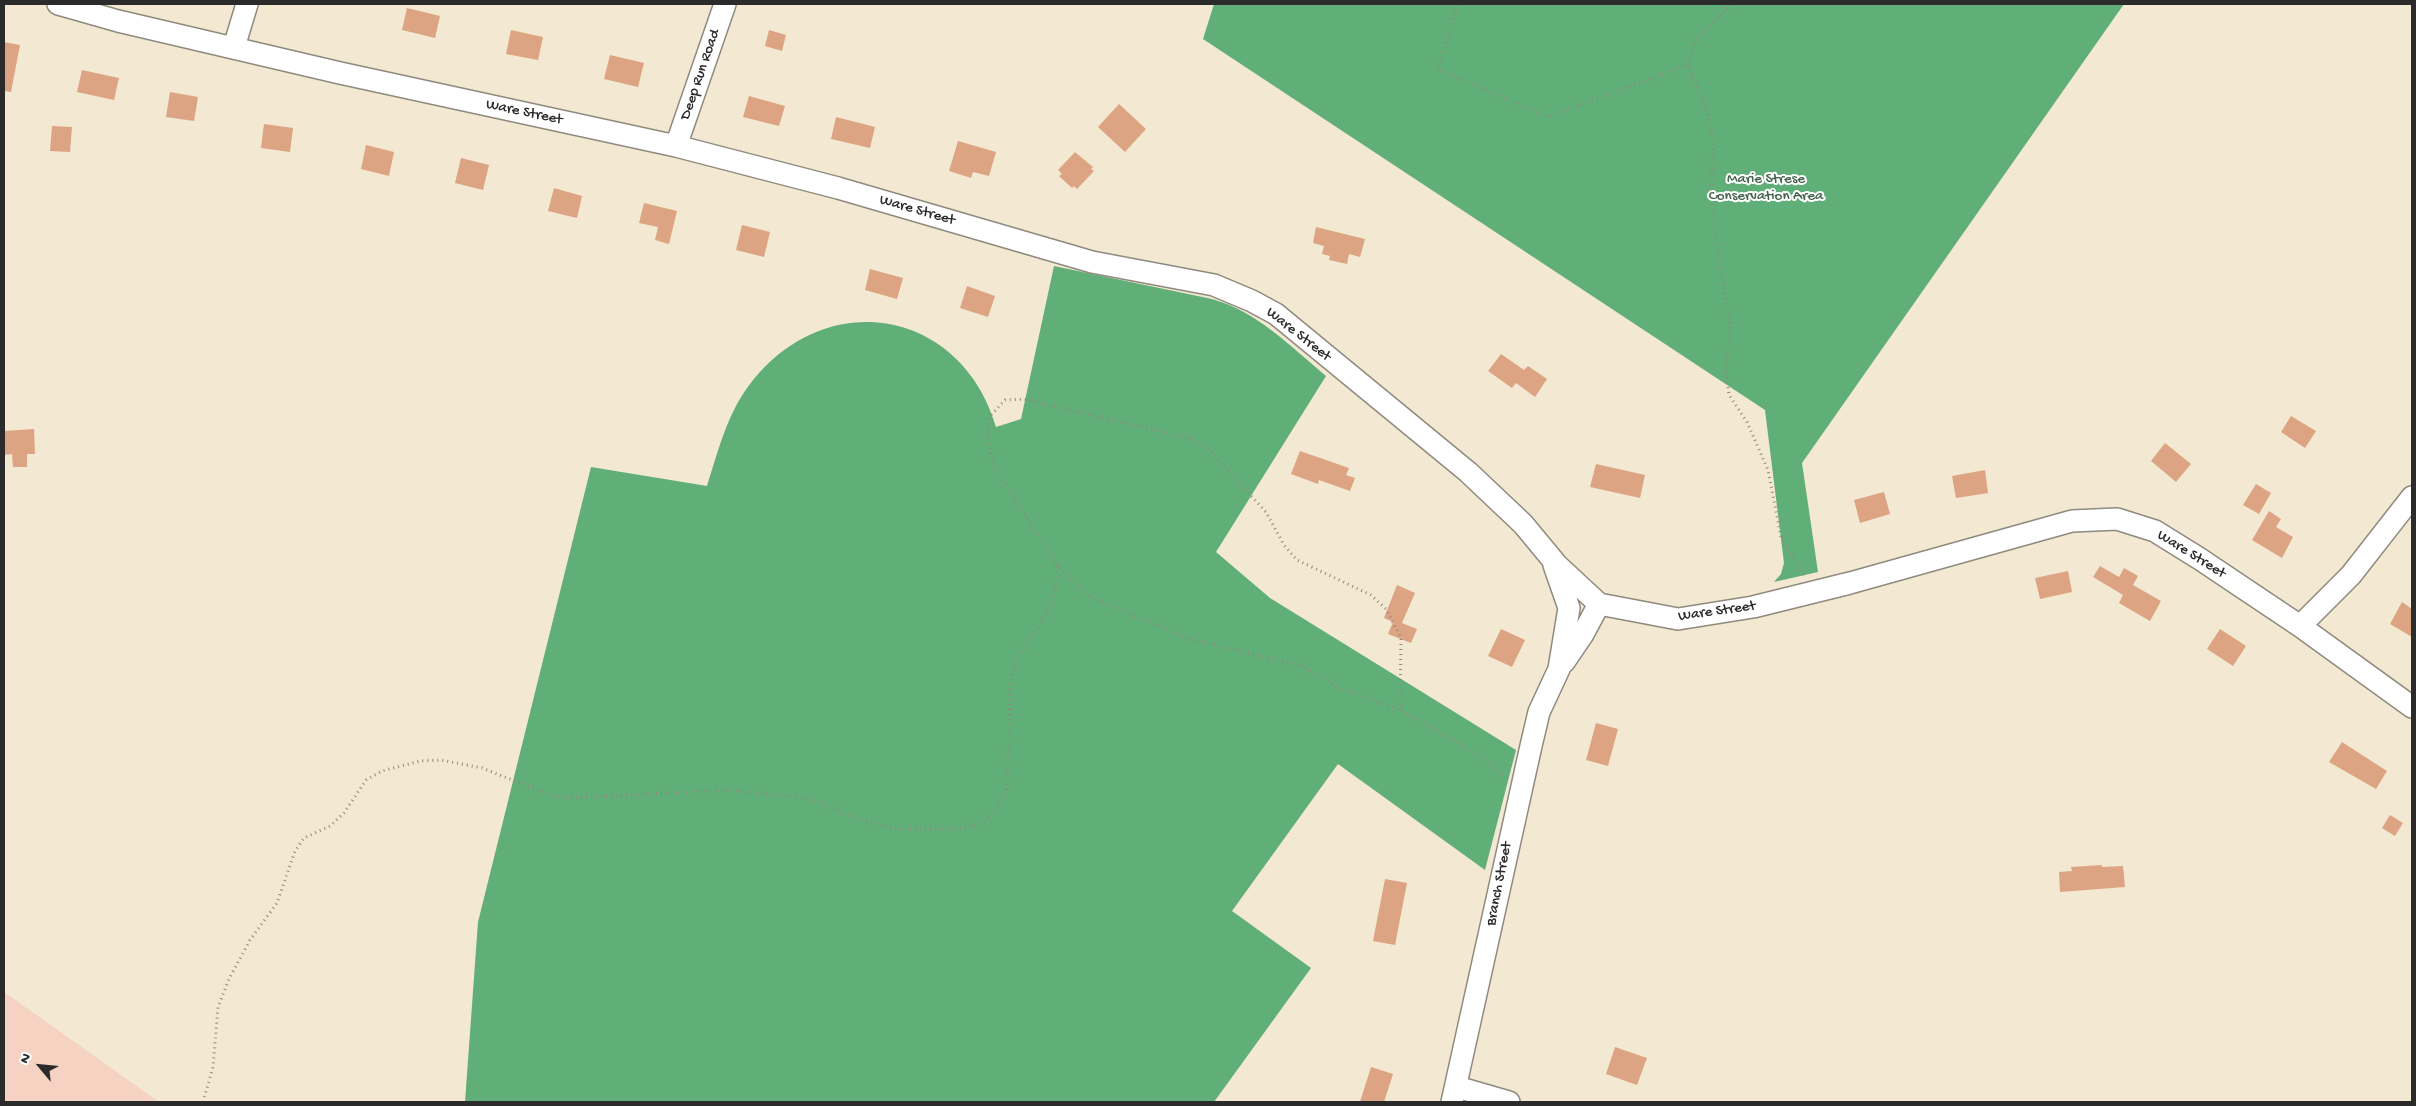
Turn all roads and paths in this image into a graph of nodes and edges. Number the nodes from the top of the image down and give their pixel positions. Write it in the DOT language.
graph roads {
  1 [pos="58,4"];
  2 [pos="247,4"];
  3 [pos="725,4"];
  4 [pos="1458,4"];
  5 [pos="1731,4"];
  6 [pos="234,47"];
  7 [pos="1688,65"];
  8 [pos="676,146"];
  9 [pos="2412,497"];
  10 [pos="1552,559"];
  11 [pos="1057,565"];
  12 [pos="1805,575"];
  13 [pos="1599,604"];
  14 [pos="2300,626"];
  15 [pos="1559,669"];
  16 [pos="2412,707"];
  17 [pos="1400,710"];
  18 [pos="1520,790"];
  19 [pos="1455,1094"];
  20 [pos="203,1102"];
  21 [pos="1509,1102"];
  1 -- 6 [label="street, Ware Street"];
  2 -- 6 [label="street"];
  3 -- 8 [label="street, Deep Run Road"];
  4 -- 7 [label="path"];
  5 -- 7 [label="path"];
  6 -- 8 [label="street, Ware Street"];
  7 -- 12 [label="path"];
  8 -- 10 [label="street, Ware Street"];
  9 -- 14 [label="street"];
  10 -- 13 [label="street, Ware Street"];
  10 -- 15 [label="street, Branch Street"];
  11 -- 17 [label="path"];
  11 -- 17 [label="path"];
  11 -- 20 [label="path"];
  13 -- 14 [label="street, Ware Street"];
  13 -- 15 [label="street, Branch Street"];
  14 -- 16 [label="street, Ware Street"];
  15 -- 18 [label="street, Branch Street"];
  17 -- 18 [label="path"];
  18 -- 19 [label="street, Branch Street"];
  19 -- 21 [label="street"];
}
